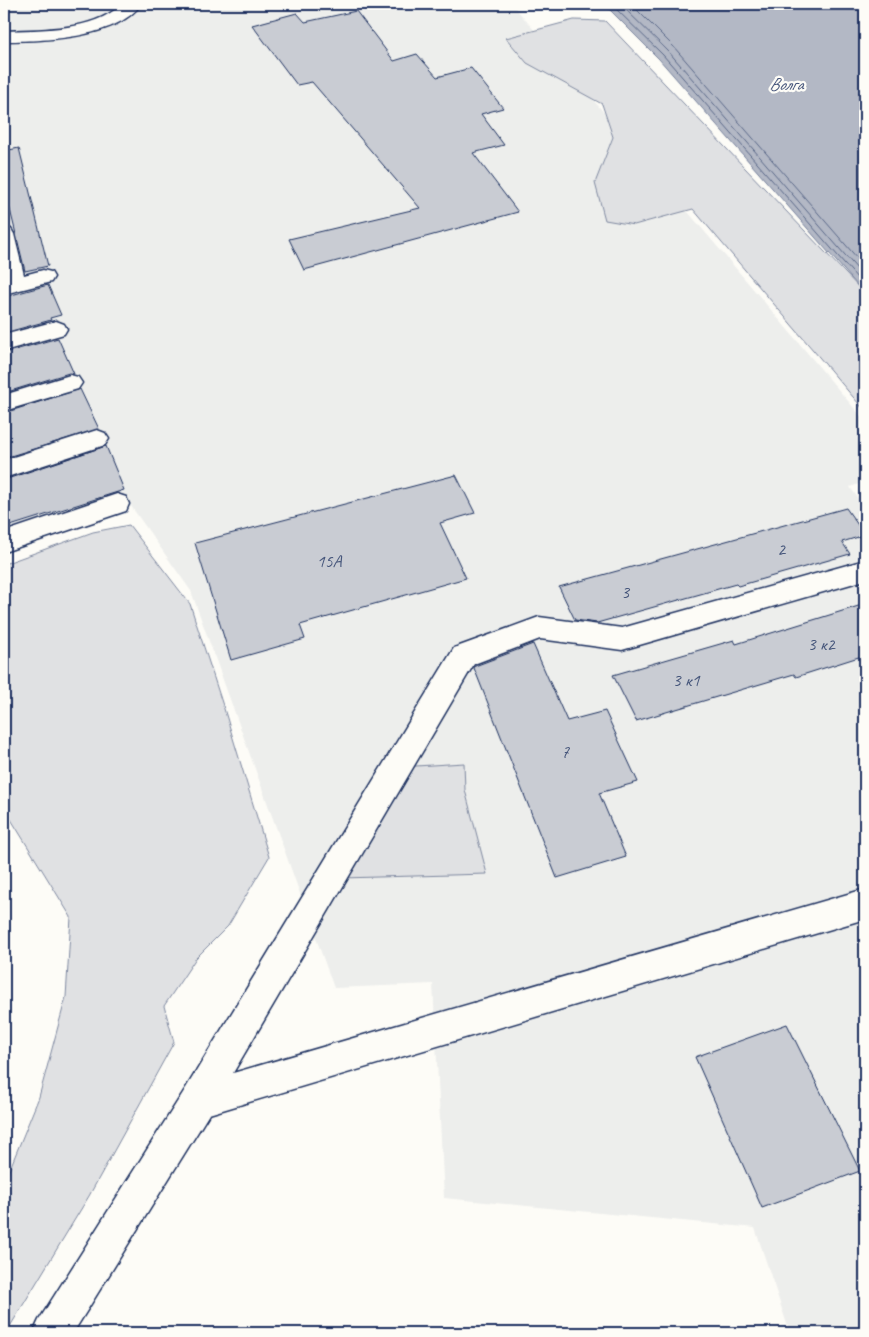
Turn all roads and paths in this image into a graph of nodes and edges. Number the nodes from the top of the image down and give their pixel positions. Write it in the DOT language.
graph roads {
  1 [pos="132,4"];
  2 [pos="4,36"];
  3 [pos="4,234"];
  4 [pos="43,278"];
  5 [pos="9,286"];
  6 [pos="56,329"];
  7 [pos="4,343"];
  8 [pos="70,383"];
  9 [pos="4,403"];
  10 [pos="97,439"];
  11 [pos="4,468"];
  12 [pos="117,504"];
  13 [pos="4,542"];
  14 [pos="865,570"];
  15 [pos="865,904"];
  16 [pos="198,1100"];
  17 [pos="52,1333"];
  1 -- 2 [label="lane"];
  3 -- 5 [label="lane"];
  4 -- 5 [label="lane"];
  6 -- 7 [label="lane"];
  8 -- 9 [label="lane"];
  10 -- 11 [label="lane"];
  12 -- 13 [label="lane"];
  14 -- 16 [label="lane"];
  15 -- 16 [label="lane"];
  16 -- 17 [label="lane"];
}
